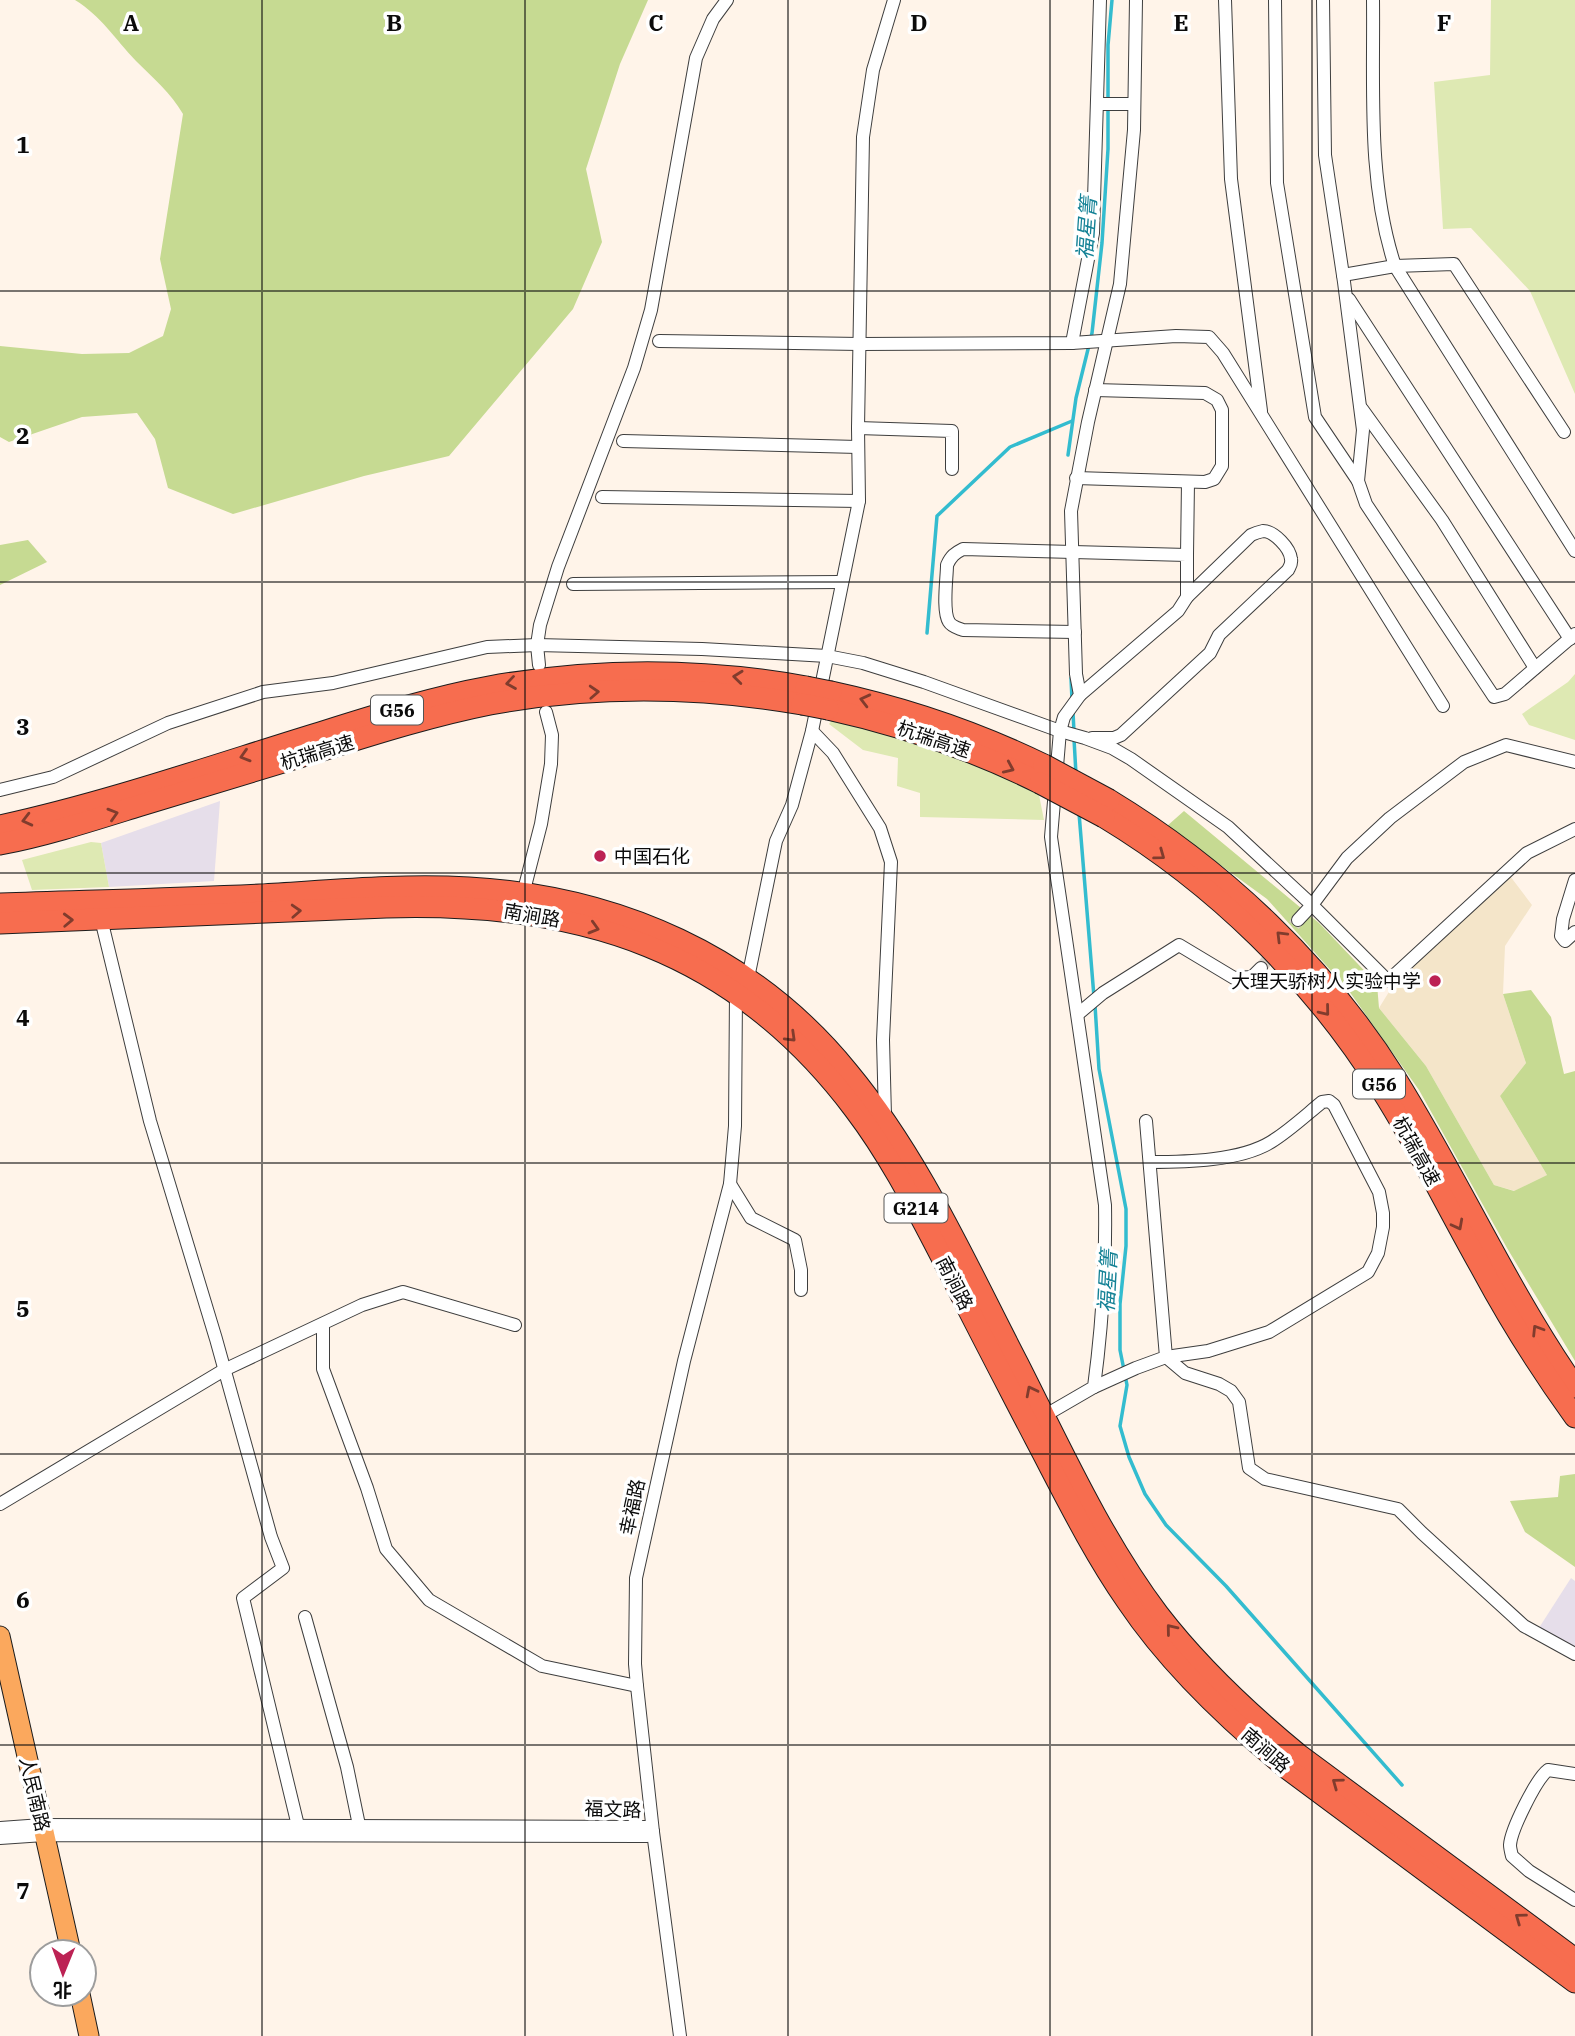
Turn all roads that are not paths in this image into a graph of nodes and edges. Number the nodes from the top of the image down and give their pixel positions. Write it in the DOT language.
graph roads {
  1 [pos="727,0"];
  2 [pos="894,0"];
  3 [pos="1100,0"];
  4 [pos="1136,0"];
  5 [pos="1225,0"];
  6 [pos="1275,0"];
  7 [pos="1324,0"];
  8 [pos="1373,0"];
  9 [pos="1134,104"];
  10 [pos="1098,105"];
  11 [pos="1395,266"];
  12 [pos="1343,275"];
  13 [pos="1346,295"];
  14 [pos="1103,340"];
  15 [pos="659,341"];
  16 [pos="1076,343"];
  17 [pos="860,344"];
  18 [pos="1095,390"];
  19 [pos="1360,405"];
  20 [pos="1262,416"];
  21 [pos="858,428"];
  22 [pos="1564,432"];
  23 [pos="623,441"];
  24 [pos="858,447"];
  25 [pos="951,469"];
  26 [pos="1076,478"];
  27 [pos="1358,481"];
  28 [pos="1188,482"];
  29 [pos="602,497"];
  30 [pos="859,500"];
  31 [pos="1575,551"];
  32 [pos="1072,552"];
  33 [pos="1187,555"];
  34 [pos="841,582"];
  35 [pos="573,584"];
  36 [pos="1187,597"];
  37 [pos="1075,632"];
  38 [pos="1572,636"];
  39 [pos="537,645"];
  40 [pos="827,656"];
  41 [pos="539,665"];
  42 [pos="1535,668"];
  43 [pos="804,695"];
  44 [pos="1080,695"];
  45 [pos="1443,706"];
  46 [pos="546,712"];
  47 [pos="812,731"];
  48 [pos="1063,732"];
  49 [pos="1085,738"];
  50 [pos="1575,762"];
  51 [pos="0,790"];
  52 [pos="1106,809"];
  53 [pos="0,827"];
  54 [pos="1575,829"];
  55 [pos="0,844"];
  56 [pos="1575,880"];
  57 [pos="523,894"];
  58 [pos="0,904"];
  59 [pos="1312,905"];
  60 [pos="101,919"];
  61 [pos="1298,920"];
  62 [pos="0,923"];
  63 [pos="1575,932"];
  64 [pos="1261,968"];
  65 [pos="742,985"];
  66 [pos="1082,1010"];
  67 [pos="885,1120"];
  68 [pos="1146,1121"];
  69 [pos="1150,1162"];
  70 [pos="730,1184"];
  71 [pos="801,1290"];
  72 [pos="323,1324"];
  73 [pos="515,1325"];
  74 [pos="1166,1357"];
  75 [pos="224,1370"];
  76 [pos="1094,1387"];
  77 [pos="1575,1387"];
  78 [pos="1575,1417"];
  79 [pos="1036,1420"];
  80 [pos="0,1504"];
  81 [pos="305,1617"];
  82 [pos="0,1636"];
  83 [pos="1575,1654"];
  84 [pos="637,1686"];
  85 [pos="1575,1774"];
  86 [pos="0,1828"];
  87 [pos="360,1829"];
  88 [pos="43,1830"];
  89 [pos="299,1830"];
  90 [pos="653,1832"];
  91 [pos="0,1838"];
  92 [pos="1575,1900"];
  93 [pos="68,1938"];
  94 [pos="1575,1959"];
  95 [pos="1575,1982"];
  96 [pos="83,2008"];
  97 [pos="89,2036"];
  98 [pos="680,2036"];
  1 -- 39 [label="street"];
  2 -- 17 [label="street, 幸福路"];
  3 -- 10 [label="street"];
  4 -- 9 [label="street"];
  5 -- 20 [label="street"];
  6 -- 27 [label="street"];
  7 -- 12 [label="street"];
  8 -- 11 [label="street"];
  9 -- 10 [label="street"];
  9 -- 14 [label="street"];
  10 -- 16 [label="street"];
  11 -- 12 [label="street"];
  11 -- 22 [label="street"];
  11 -- 31 [label="street"];
  12 -- 13 [label="street"];
  13 -- 19 [label="street"];
  13 -- 38 [label="street"];
  14 -- 16 [label="street"];
  14 -- 18 [label="street"];
  14 -- 20 [label="street"];
  15 -- 17 [label="street"];
  16 -- 17 [label="street"];
  17 -- 21 [label="street, 幸福路"];
  18 -- 26 [label="street"];
  18 -- 28 [label="street"];
  19 -- 27 [label="street"];
  19 -- 42 [label="street"];
  20 -- 45 [label="street"];
  21 -- 24 [label="street, 幸福路"];
  21 -- 25 [label="street"];
  23 -- 24 [label="street"];
  24 -- 30 [label="street, 幸福路"];
  26 -- 28 [label="street"];
  26 -- 32 [label="street"];
  27 -- 42 [label="street"];
  28 -- 33 [label="street"];
  29 -- 30 [label="street"];
  30 -- 34 [label="street, 幸福路"];
  32 -- 33 [label="street"];
  32 -- 37 [label="street"];
  32 -- 37 [label="street"];
  33 -- 36 [label="street"];
  34 -- 35 [label="street"];
  34 -- 40 [label="street, 幸福路"];
  36 -- 44 [label="street"];
  36 -- 49 [label="street"];
  37 -- 44 [label="street"];
  38 -- 42 [label="street"];
  39 -- 40 [label="street"];
  39 -- 41 [label="street"];
  39 -- 51 [label="street"];
  40 -- 47 [label="street, 幸福路"];
  40 -- 48 [label="street"];
  43 -- 52 [label="highway, 杭瑞高速 / G56, bridge"];
  43 -- 53 [label="highway, 杭瑞高速 / G56, one-way"];
  55 -- 43 [label="highway, 杭瑞高速 / G56, one-way"];
  44 -- 48 [label="street"];
  46 -- 57 [label="street"];
  47 -- 65 [label="street, 幸福路"];
  47 -- 67 [label="street"];
  48 -- 49 [label="street"];
  48 -- 66 [label="street"];
  49 -- 59 [label="street"];
  50 -- 59 [label="street"];
  77 -- 52 [label="highway, 杭瑞高速 / G56, one-way"];
  52 -- 78 [label="highway, 杭瑞高速 / G56, one-way"];
  54 -- 59 [label="street"];
  56 -- 63 [label="street"];
  57 -- 58 [label="highway, 南涧路 / G214"];
  57 -- 65 [label="highway, 南涧路 / G214"];
  59 -- 61 [label="street"];
  62 -- 60 [label="highway, 南涧路 / G214, one-way"];
  60 -- 65 [label="highway, 南涧路 / G214, one-way"];
  60 -- 75 [label="street"];
  64 -- 66 [label="street"];
  65 -- 67 [label="highway, 南涧路 / G214"];
  65 -- 70 [label="street, 幸福路"];
  65 -- 79 [label="highway, 南涧路 / G214, one-way"];
  66 -- 76 [label="street"];
  79 -- 67 [label="highway, 南涧路 / G214, one-way"];
  68 -- 69 [label="street"];
  69 -- 74 [label="street"];
  69 -- 74 [label="street"];
  70 -- 71 [label="street"];
  70 -- 84 [label="street, 幸福路"];
  72 -- 73 [label="street"];
  72 -- 75 [label="street"];
  72 -- 84 [label="street"];
  74 -- 76 [label="street"];
  74 -- 83 [label="street"];
  75 -- 80 [label="street"];
  75 -- 89 [label="street"];
  76 -- 79 [label="street"];
  94 -- 79 [label="highway, 南涧路 / G214, one-way"];
  79 -- 95 [label="highway, 南涧路 / G214"];
  81 -- 87 [label="street"];
  82 -- 88 [label="main road, 人民南路"];
  84 -- 90 [label="street, 幸福路"];
  85 -- 92 [label="street"];
  86 -- 88 [label="street, 福文路"];
  87 -- 89 [label="street, 福文路"];
  87 -- 90 [label="street, 福文路"];
  88 -- 89 [label="street, 福文路"];
  88 -- 91 [label="street, 福文路"];
  88 -- 93 [label="main road, 人民南路"];
  90 -- 98 [label="street, 幸福路"];
  96 -- 97 [label="main road"];
}
